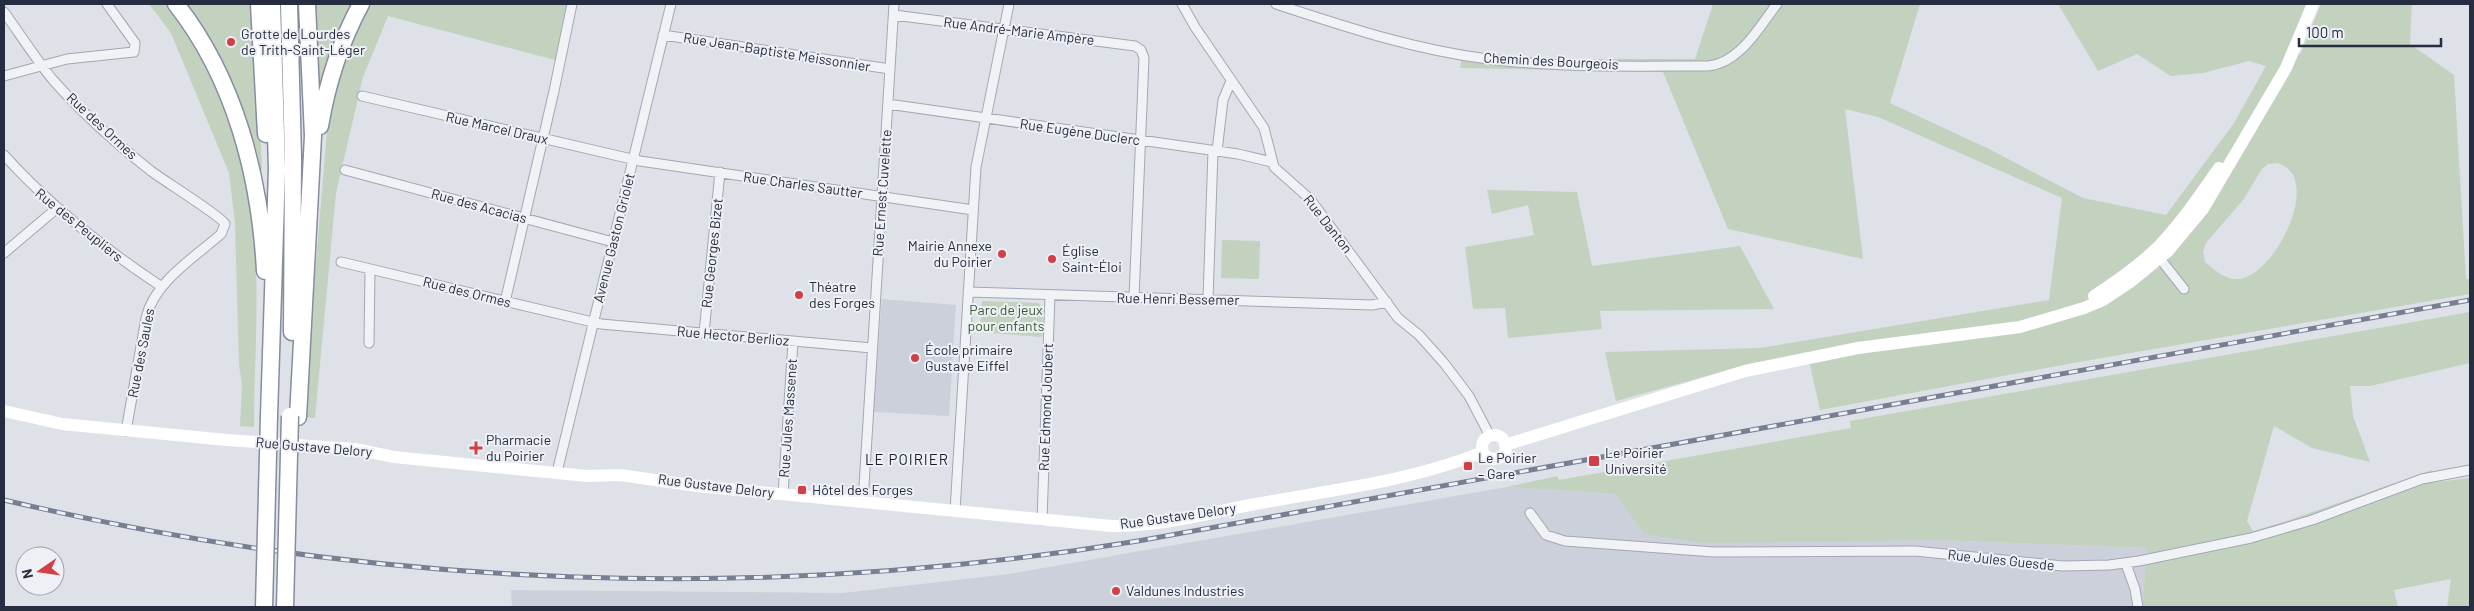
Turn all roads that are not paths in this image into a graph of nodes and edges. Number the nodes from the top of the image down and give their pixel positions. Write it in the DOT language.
graph roads {
  1 [pos="107,4"];
  2 [pos="176,4"];
  3 [pos="260,4"];
  4 [pos="272,4"];
  5 [pos="289,4"];
  6 [pos="307,4"];
  7 [pos="361,4"];
  8 [pos="572,4"];
  9 [pos="671,4"];
  10 [pos="894,4"];
  11 [pos="1009,4"];
  12 [pos="1182,4"];
  13 [pos="1276,4"];
  14 [pos="1777,4"];
  15 [pos="2313,4"];
  16 [pos="4,12"];
  17 [pos="894,15"];
  18 [pos="1003,29"];
  19 [pos="663,35"];
  20 [pos="42,65"];
  21 [pos="890,70"];
  22 [pos="4,76"];
  23 [pos="1231,81"];
  24 [pos="362,96"];
  25 [pos="888,104"];
  26 [pos="984,118"];
  27 [pos="543,139"];
  28 [pos="1141,141"];
  29 [pos="1215,151"];
  30 [pos="4,156"];
  31 [pos="633,159"];
  32 [pos="1272,162"];
  33 [pos="345,170"];
  34 [pos="720,172"];
  35 [pos="882,196"];
  36 [pos="311,200"];
  37 [pos="56,209"];
  38 [pos="973,210"];
  39 [pos="222,218"];
  40 [pos="524,219"];
  41 [pos="613,242"];
  42 [pos="4,254"];
  43 [pos="2157,255"];
  44 [pos="341,262"];
  45 [pos="370,269"];
  46 [pos="273,284"];
  47 [pos="162,287"];
  48 [pos="2184,289"];
  49 [pos="968,292"];
  50 [pos="1050,295"];
  51 [pos="1134,298"];
  52 [pos="1208,299"];
  53 [pos="505,302"];
  54 [pos="1387,302"];
  55 [pos="593,322"];
  56 [pos="272,330"];
  57 [pos="704,333"];
  58 [pos="793,342"];
  59 [pos="369,343"];
  60 [pos="872,348"];
  61 [pos="4,411"];
  62 [pos="294,417"];
  63 [pos="126,430"];
  64 [pos="1490,436"];
  65 [pos="1505,445"];
  66 [pos="1484,452"];
  67 [pos="2470,470"];
  68 [pos="557,472"];
  69 [pos="783,494"];
  70 [pos="863,502"];
  71 [pos="955,511"];
  72 [pos="1530,513"];
  73 [pos="1042,520"];
  74 [pos="2126,564"];
  75 [pos="264,607"];
  76 [pos="285,607"];
  77 [pos="2138,607"];
  1 -- 20 [label="street"];
  2 -- 56 [label="highway"];
  3 -- 46 [label="highway"];
  4 -- 46 [label="highway"];
  5 -- 62 [label="highway"];
  6 -- 36 [label="highway"];
  7 -- 36 [label="highway"];
  8 -- 27 [label="street"];
  9 -- 19 [label="street, Avenue Gaston Griolet"];
  10 -- 17 [label="street, Rue Ernest Cuvelette"];
  11 -- 18 [label="street"];
  12 -- 23 [label="street"];
  13 -- 14 [label="street, Chemin des Bourgeois"];
  15 -- 43 [label="street"];
  16 -- 20 [label="street, Rue des Ormes"];
  17 -- 18 [label="street, Rue André-Marie Ampère"];
  17 -- 21 [label="street, Rue Ernest Cuvelette"];
  18 -- 26 [label="street"];
  18 -- 28 [label="street, Rue André-Marie Ampère"];
  19 -- 21 [label="street, Rue Jean-Baptiste Meissonnier"];
  19 -- 31 [label="street, Avenue Gaston Griolet"];
  20 -- 22 [label="street"];
  20 -- 39 [label="street, Rue des Ormes"];
  21 -- 25 [label="street, Rue Ernest Cuvelette"];
  23 -- 29 [label="street"];
  23 -- 32 [label="street"];
  24 -- 27 [label="street, Rue Marcel Draux"];
  25 -- 26 [label="street, Rue Eugène Duclerc"];
  25 -- 35 [label="street, Rue Ernest Cuvelette"];
  26 -- 28 [label="street, Rue Eugène Duclerc"];
  26 -- 38 [label="street"];
  27 -- 31 [label="street, Rue Marcel Draux"];
  27 -- 40 [label="street"];
  28 -- 29 [label="street, Rue Eugène Duclerc"];
  28 -- 51 [label="street"];
  29 -- 32 [label="street, Rue Eugène Duclerc"];
  29 -- 52 [label="street"];
  30 -- 37 [label="street, Rue des Peupliers"];
  31 -- 34 [label="street, Rue Charles Sautter"];
  31 -- 41 [label="street, Avenue Gaston Griolet"];
  32 -- 54 [label="street, Rue Danton"];
  33 -- 40 [label="street, Rue des Acacias"];
  34 -- 35 [label="street, Rue Charles Sautter"];
  34 -- 57 [label="street, Rue Georges Bizet"];
  35 -- 38 [label="street, Rue Charles Sautter"];
  35 -- 60 [label="street, Rue Ernest Cuvelette"];
  36 -- 62 [label="highway"];
  37 -- 42 [label="street"];
  37 -- 47 [label="street, Rue des Peupliers"];
  38 -- 49 [label="street"];
  39 -- 47 [label="street, Rue des Saules"];
  40 -- 41 [label="street, Rue des Acacias"];
  40 -- 53 [label="street"];
  41 -- 55 [label="street, Avenue Gaston Griolet"];
  43 -- 48 [label="street"];
  43 -- 65 [label="street"];
  44 -- 45 [label="street, Rue des Ormes"];
  45 -- 53 [label="street, Rue des Ormes"];
  45 -- 59 [label="street"];
  46 -- 56 [label="highway"];
  47 -- 63 [label="street, Rue des Saules"];
  49 -- 50 [label="street, Rue Henri Bessemer"];
  49 -- 71 [label="street"];
  50 -- 51 [label="street, Rue Henri Bessemer"];
  50 -- 73 [label="street, Rue Edmond Joubert"];
  51 -- 52 [label="street, Rue Henri Bessemer"];
  52 -- 54 [label="street, Rue Henri Bessemer"];
  53 -- 55 [label="street, Rue des Ormes"];
  54 -- 64 [label="street, Rue Danton"];
  55 -- 57 [label="street, Rue Hector Berlioz"];
  55 -- 68 [label="street, Avenue Gaston Griolet"];
  56 -- 75 [label="highway, bridge"];
  57 -- 58 [label="street, Rue Hector Berlioz"];
  58 -- 60 [label="street, Rue Hector Berlioz"];
  58 -- 69 [label="street, Rue Jules Massenet"];
  60 -- 70 [label="street, Rue Ernest Cuvelette"];
  61 -- 63 [label="street, Rue Gustave Delory"];
  62 -- 76 [label="highway, bridge"];
  63 -- 68 [label="street, Rue Gustave Delory"];
  64 -- 65 [label="street"];
  64 -- 66 [label="street"];
  65 -- 66 [label="street"];
  66 -- 73 [label="street, Rue Gustave Delory"];
  67 -- 74 [label="street, Rue Jules Guesde"];
  68 -- 69 [label="street, Rue Gustave Delory"];
  69 -- 70 [label="street, Rue Gustave Delory"];
  70 -- 71 [label="street, Rue Gustave Delory"];
  71 -- 73 [label="street, Rue Gustave Delory"];
  72 -- 74 [label="street, Rue Jules Guesde"];
  74 -- 77 [label="street"];
}
